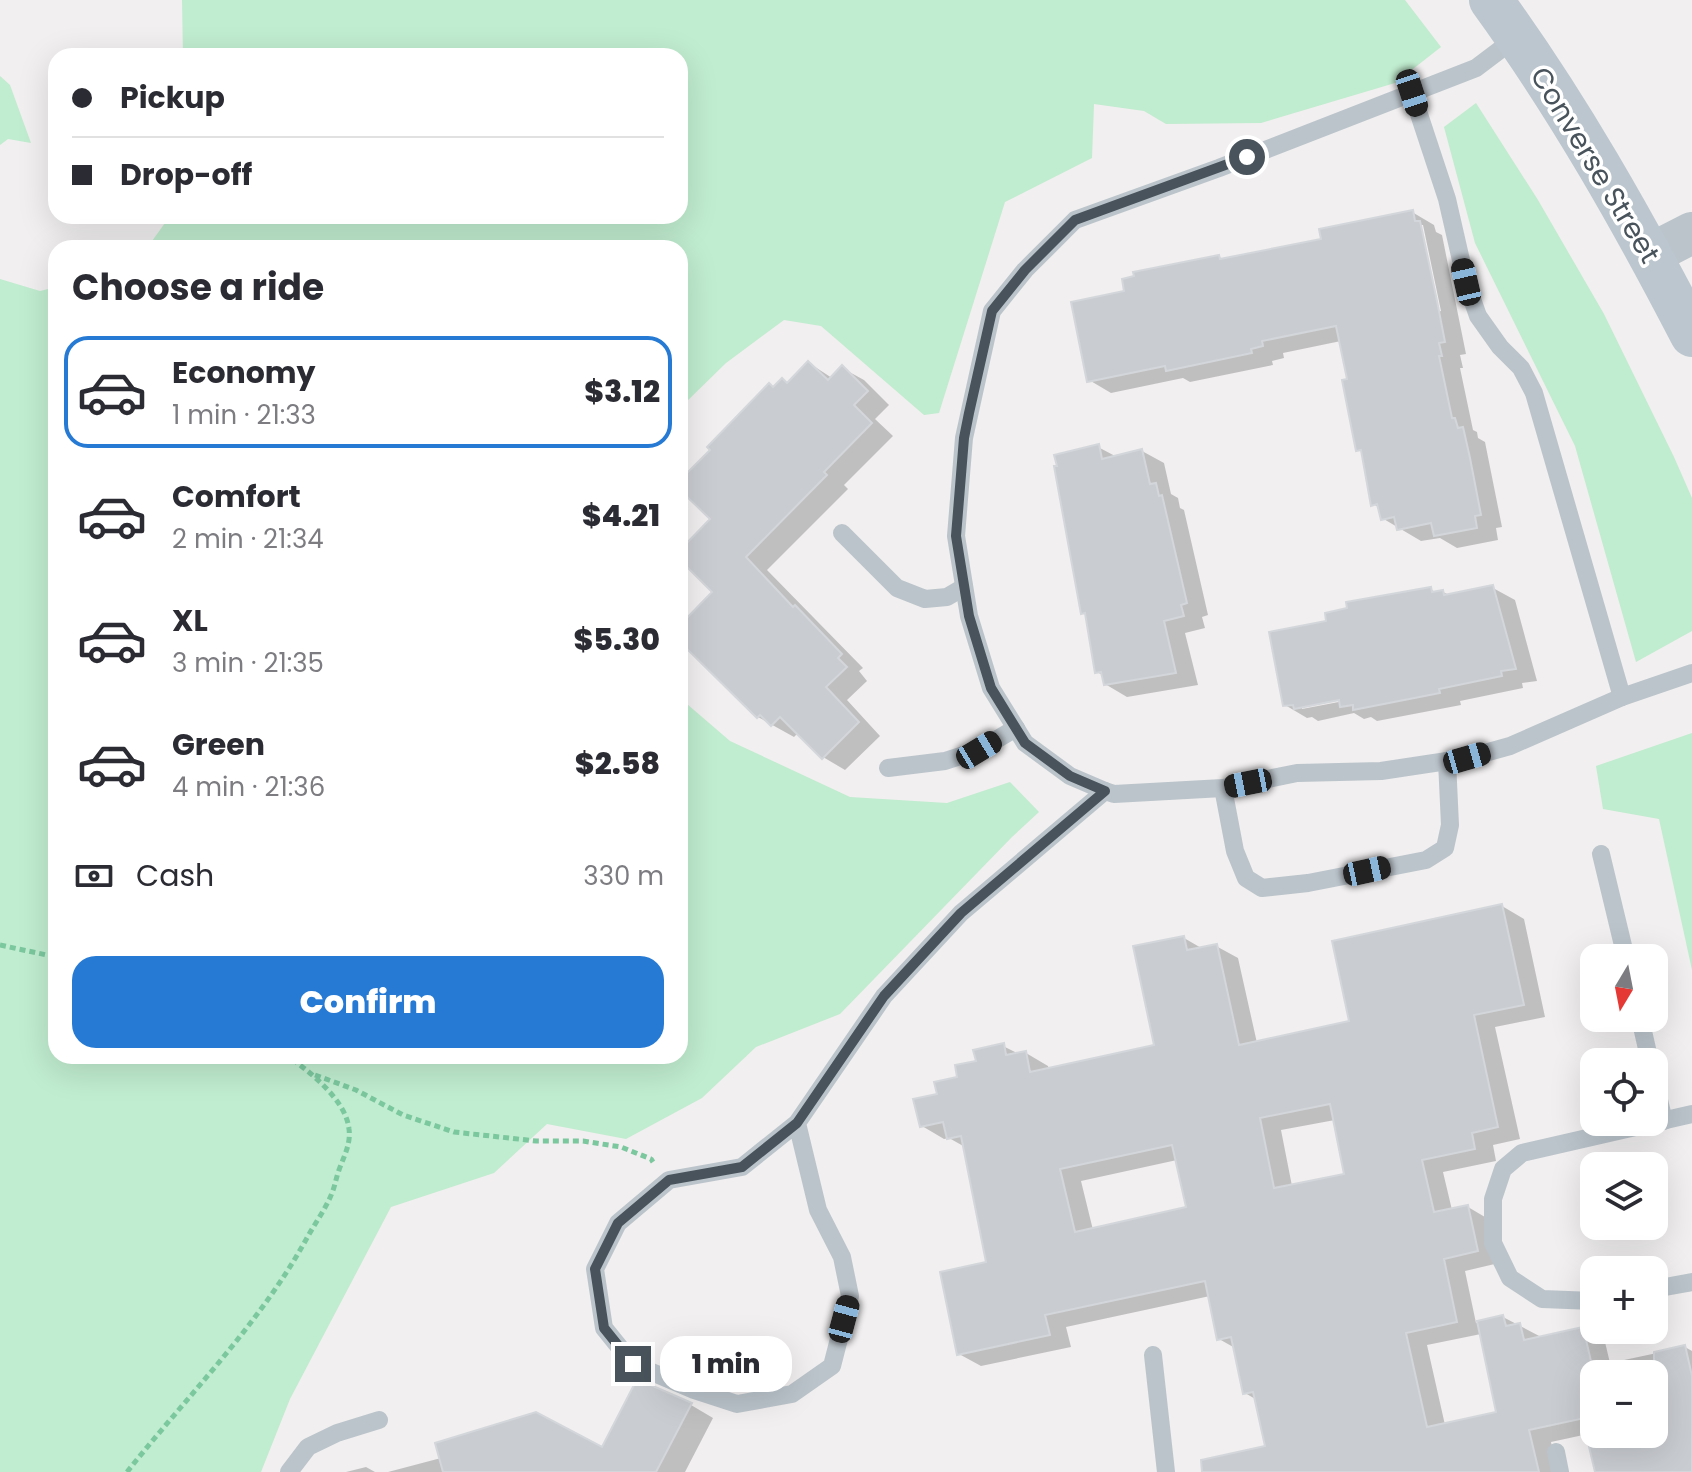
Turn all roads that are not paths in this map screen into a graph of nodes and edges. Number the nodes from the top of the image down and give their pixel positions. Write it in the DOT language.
graph roads {
  1 [pos="1491,0"];
  2 [pos="1517,37"];
  3 [pos="1412,93"];
  4 [pos="1692,233"];
  5 [pos="1649,255"];
  6 [pos="1692,335"];
  7 [pos="842,533"];
  8 [pos="964,587"];
  9 [pos="1692,673"];
  10 [pos="1622,697"];
  11 [pos="1016,728"];
  12 [pos="1447,761"];
  13 [pos="888,768"];
  14 [pos="1223,788"];
  15 [pos="1105,791"];
  16 [pos="1601,854"];
  17 [pos="1623,944"];
  18 [pos="1692,1114"];
  19 [pos="1668,1120"];
  20 [pos="797,1123"];
  21 [pos="1597,1136"];
  22 [pos="1692,1282"];
  23 [pos="1668,1286"];
  24 [pos="1580,1300"];
  25 [pos="1153,1355"];
  26 [pos="379,1420"];
  27 [pos="1556,1452"];
  28 [pos="289,1472"];
  29 [pos="1166,1472"];
  30 [pos="1560,1472"];
  1 -- 2 [label="main road, Converse Street"];
  2 -- 3 [label="lane"];
  2 -- 5 [label="main road, Converse Street"];
  3 -- 8 [label="lane"];
  3 -- 10 [label="lane"];
  4 -- 5 [label="street"];
  5 -- 6 [label="main road, Converse Street"];
  7 -- 8 [label="lane"];
  8 -- 11 [label="lane"];
  9 -- 10 [label="lane"];
  10 -- 12 [label="lane"];
  11 -- 13 [label="lane"];
  11 -- 15 [label="lane"];
  12 -- 14 [label="lane"];
  12 -- 14 [label="lane"];
  14 -- 15 [label="lane"];
  15 -- 20 [label="lane"];
  16 -- 17 [label="lane"];
  18 -- 19 [label="lane"];
  20 -- 20 [label="lane"];
  21 -- 24 [label="lane"];
  22 -- 23 [label="lane"];
  25 -- 29 [label="lane"];
  26 -- 28 [label="lane"];
  27 -- 30 [label="lane"];
}
